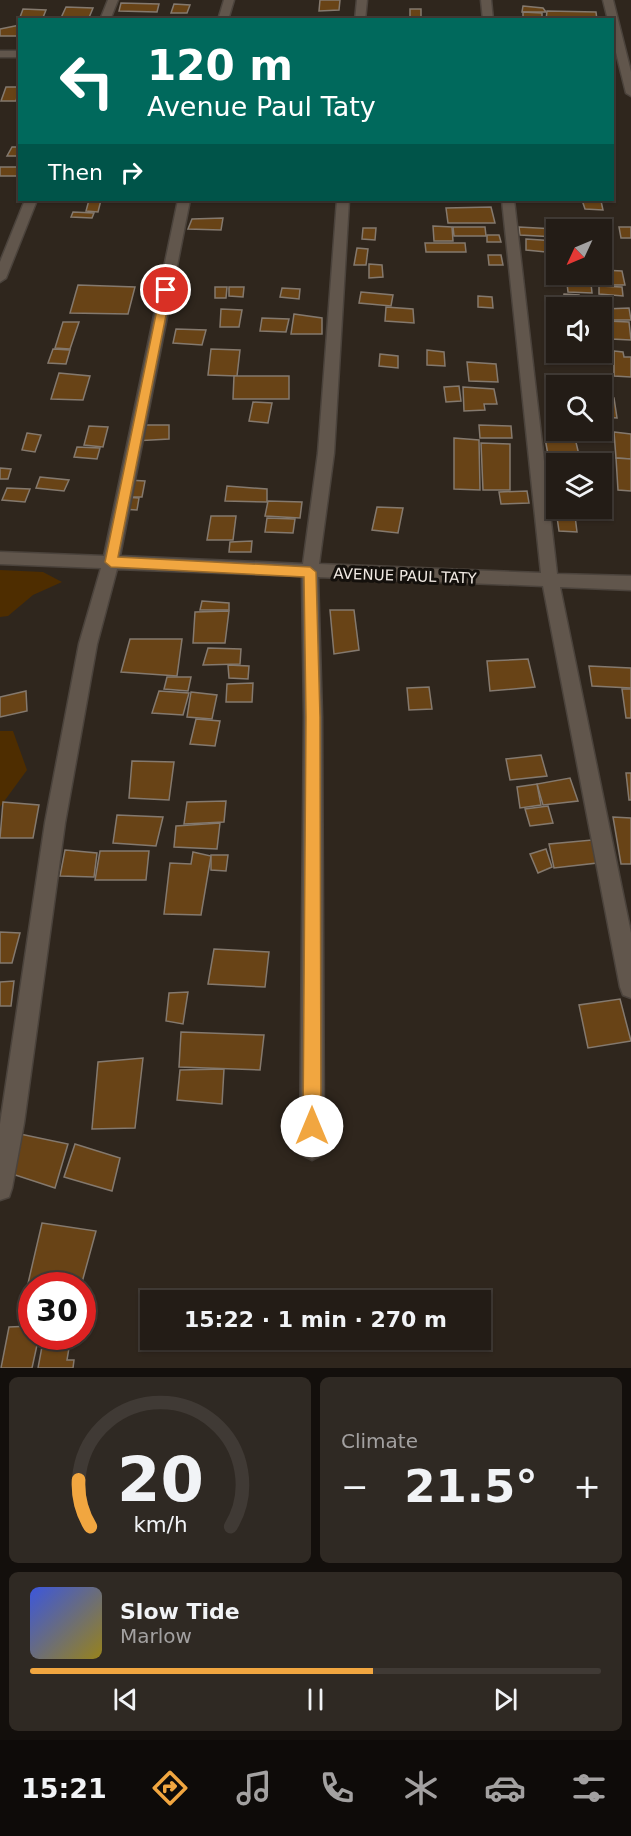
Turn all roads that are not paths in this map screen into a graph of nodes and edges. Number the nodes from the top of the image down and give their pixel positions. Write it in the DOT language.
graph roads {
  1 [pos="113,0"];
  2 [pos="229,0"];
  3 [pos="362,0"];
  4 [pos="486,0"];
  5 [pos="608,0"];
  6 [pos="106,18"];
  7 [pos="224,18"];
  8 [pos="360,18"];
  9 [pos="488,18"];
  10 [pos="613,18"];
  11 [pos="614,21"];
  12 [pos="0,54"];
  13 [pos="18,54"];
  14 [pos="627,66"];
  15 [pos="631,93"];
  16 [pos="31,201"];
  17 [pos="184,201"];
  18 [pos="343,201"];
  19 [pos="508,201"];
  20 [pos="0,278"];
  21 [pos="0,558"];
  22 [pos="111,562"];
  23 [pos="310,572"];
  24 [pos="550,581"];
  25 [pos="631,583"];
  26 [pos="631,987"];
  27 [pos="312,1148"];
  28 [pos="0,1188"];
  1 -- 6 [label="street"];
  2 -- 7 [label="street"];
  3 -- 8 [label="street"];
  4 -- 9 [label="street"];
  5 -- 10 [label="street"];
  11 -- 14 [label="street"];
  12 -- 13 [label="street"];
  14 -- 15 [label="street"];
  16 -- 20 [label="street"];
  17 -- 22 [label="street"];
  18 -- 23 [label="street"];
  19 -- 24 [label="street"];
  21 -- 22 [label="street, AVENUE PAUL TATY"];
  22 -- 23 [label="street, AVENUE PAUL TATY"];
  22 -- 28 [label="street"];
  23 -- 24 [label="street, AVENUE PAUL TATY"];
  23 -- 27 [label="street"];
  24 -- 25 [label="street, AVENUE PAUL TATY"];
  24 -- 26 [label="street"];
}
